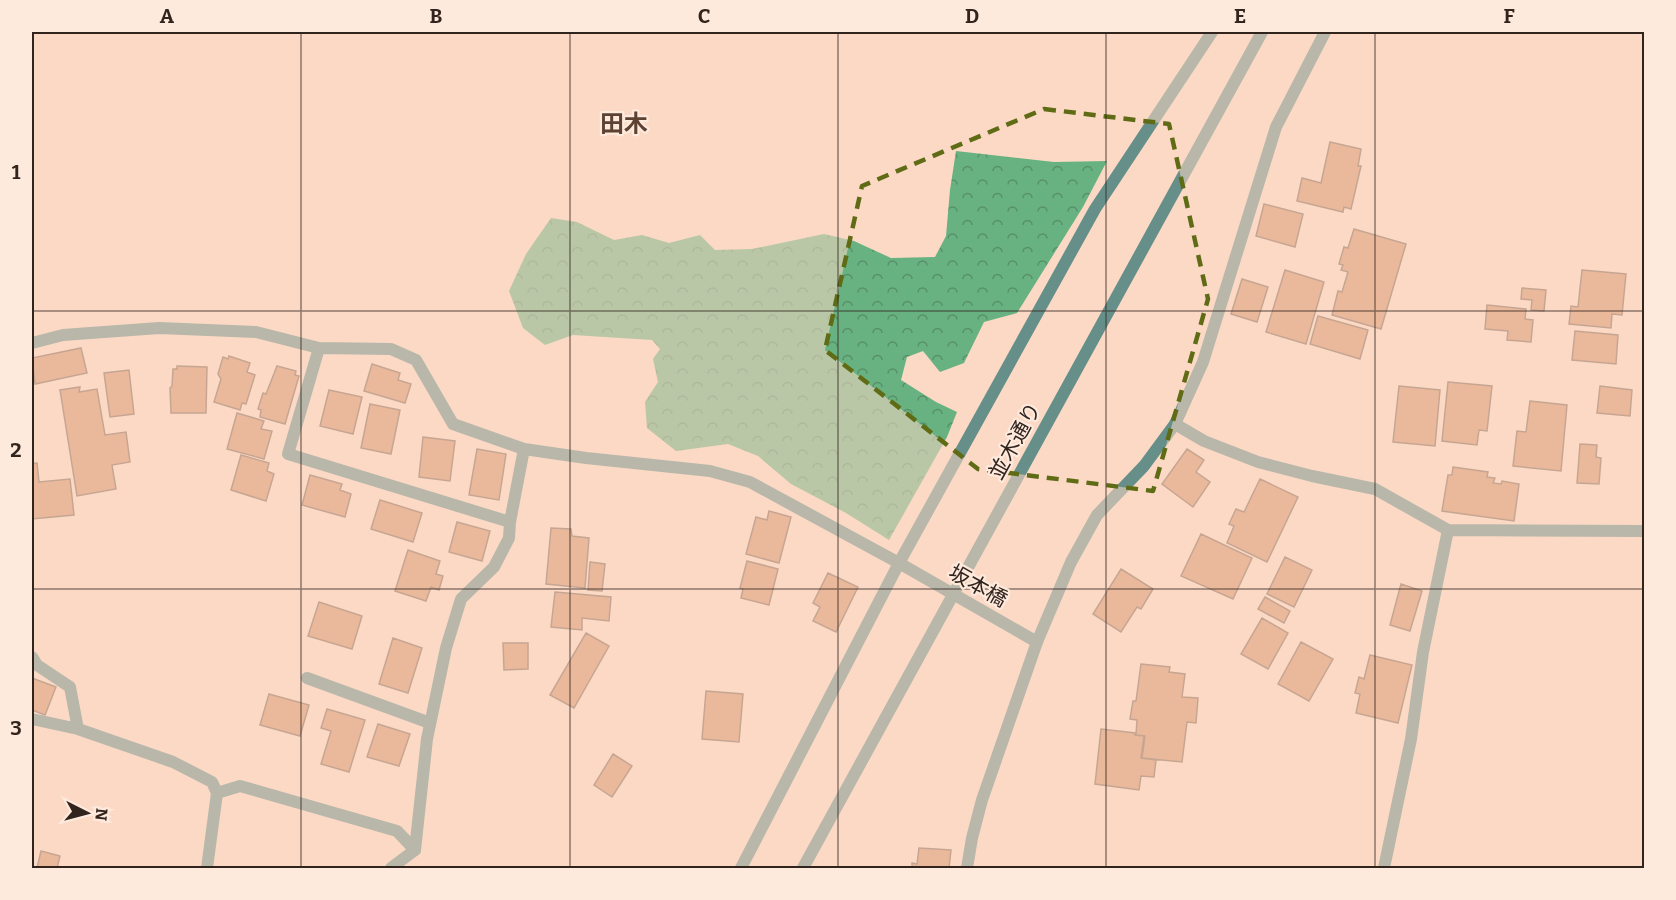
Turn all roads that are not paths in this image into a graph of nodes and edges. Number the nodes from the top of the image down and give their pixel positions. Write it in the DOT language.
graph roads {
  1 [pos="1212,32"];
  2 [pos="1262,32"];
  3 [pos="1325,32"];
  4 [pos="32,344"];
  5 [pos="319,348"];
  6 [pos="1175,424"];
  7 [pos="524,449"];
  8 [pos="510,522"];
  9 [pos="1448,530"];
  10 [pos="1644,531"];
  11 [pos="898,563"];
  12 [pos="1037,642"];
  13 [pos="32,657"];
  14 [pos="307,678"];
  15 [pos="32,720"];
  16 [pos="430,723"];
  17 [pos="78,729"];
  18 [pos="217,793"];
  19 [pos="415,850"];
  20 [pos="207,868"];
  21 [pos="391,868"];
  22 [pos="741,868"];
  23 [pos="803,868"];
  24 [pos="967,868"];
  25 [pos="1384,868"];
  1 -- 11 [label="street"];
  2 -- 23 [label="street, 並木通り"];
  3 -- 6 [label="street"];
  4 -- 5 [label="street, 坂本橋"];
  5 -- 7 [label="street, 坂本橋"];
  5 -- 8 [label="street"];
  6 -- 9 [label="street"];
  6 -- 12 [label="street"];
  7 -- 8 [label="street"];
  7 -- 11 [label="street, 坂本橋"];
  8 -- 16 [label="street"];
  9 -- 10 [label="street"];
  9 -- 25 [label="street"];
  11 -- 12 [label="street, 坂本橋, bridge"];
  11 -- 22 [label="street"];
  12 -- 24 [label="street"];
  13 -- 17 [label="street"];
  14 -- 16 [label="street"];
  15 -- 17 [label="street"];
  16 -- 19 [label="street"];
  17 -- 18 [label="street"];
  18 -- 19 [label="street"];
  18 -- 20 [label="street"];
  19 -- 21 [label="street"];
}
